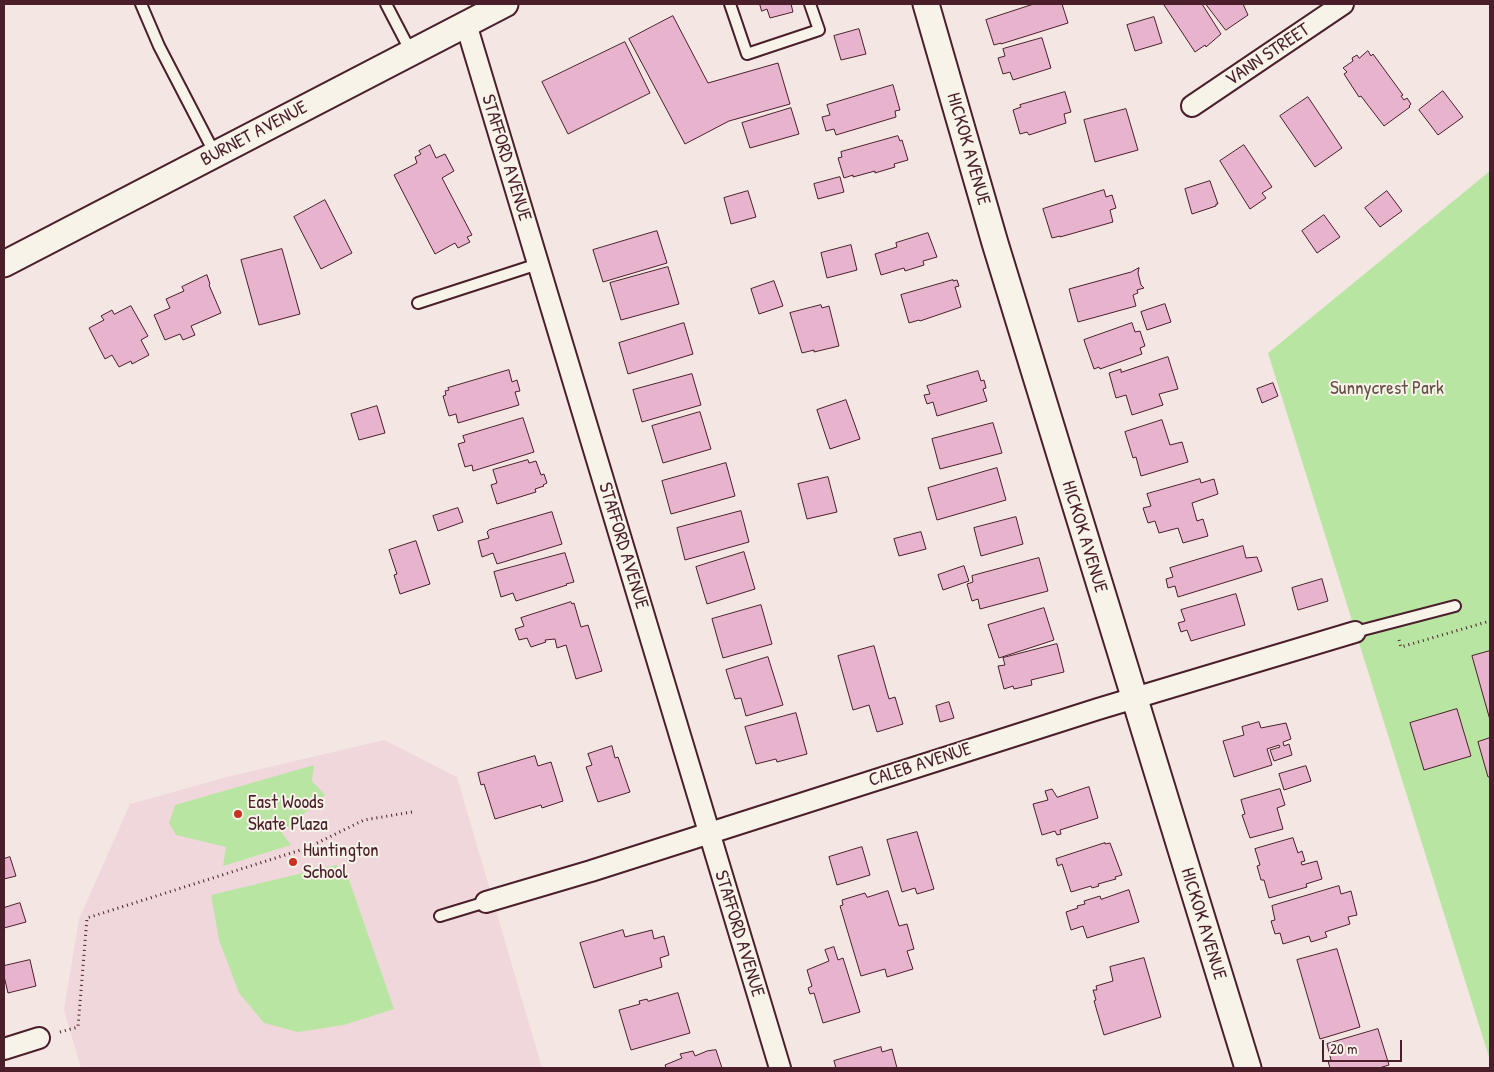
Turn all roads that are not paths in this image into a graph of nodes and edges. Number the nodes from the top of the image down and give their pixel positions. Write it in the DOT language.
graph roads {
  1 [pos="141,4"];
  2 [pos="386,4"];
  3 [pos="505,4"];
  4 [pos="730,4"];
  5 [pos="810,4"];
  6 [pos="926,4"];
  7 [pos="1343,4"];
  8 [pos="466,24"];
  9 [pos="411,52"];
  10 [pos="1192,106"];
  11 [pos="215,154"];
  12 [pos="4,264"];
  13 [pos="538,264"];
  14 [pos="418,303"];
  15 [pos="1455,606"];
  16 [pos="1355,632"];
  17 [pos="1133,698"];
  18 [pos="709,833"];
  19 [pos="486,902"];
  20 [pos="440,916"];
  21 [pos="38,1038"];
  22 [pos="4,1049"];
  23 [pos="780,1068"];
  24 [pos="1248,1068"];
  1 -- 11 [label="lane"];
  2 -- 9 [label="lane"];
  3 -- 8 [label="street, BURNET AVENUE"];
  4 -- 5 [label="lane"];
  6 -- 17 [label="street, HICKOK AVENUE"];
  7 -- 10 [label="street, VANN STREET"];
  8 -- 9 [label="street, BURNET AVENUE"];
  8 -- 13 [label="street, STAFFORD AVENUE"];
  9 -- 11 [label="street, BURNET AVENUE"];
  11 -- 12 [label="street, BURNET AVENUE"];
  13 -- 14 [label="lane"];
  13 -- 18 [label="street, STAFFORD AVENUE"];
  15 -- 16 [label="lane"];
  16 -- 17 [label="street, CALEB AVENUE"];
  17 -- 18 [label="street, CALEB AVENUE"];
  17 -- 24 [label="street, HICKOK AVENUE"];
  18 -- 19 [label="street, CALEB AVENUE"];
  18 -- 23 [label="street, STAFFORD AVENUE"];
  19 -- 20 [label="lane"];
  21 -- 22 [label="street"];
}
